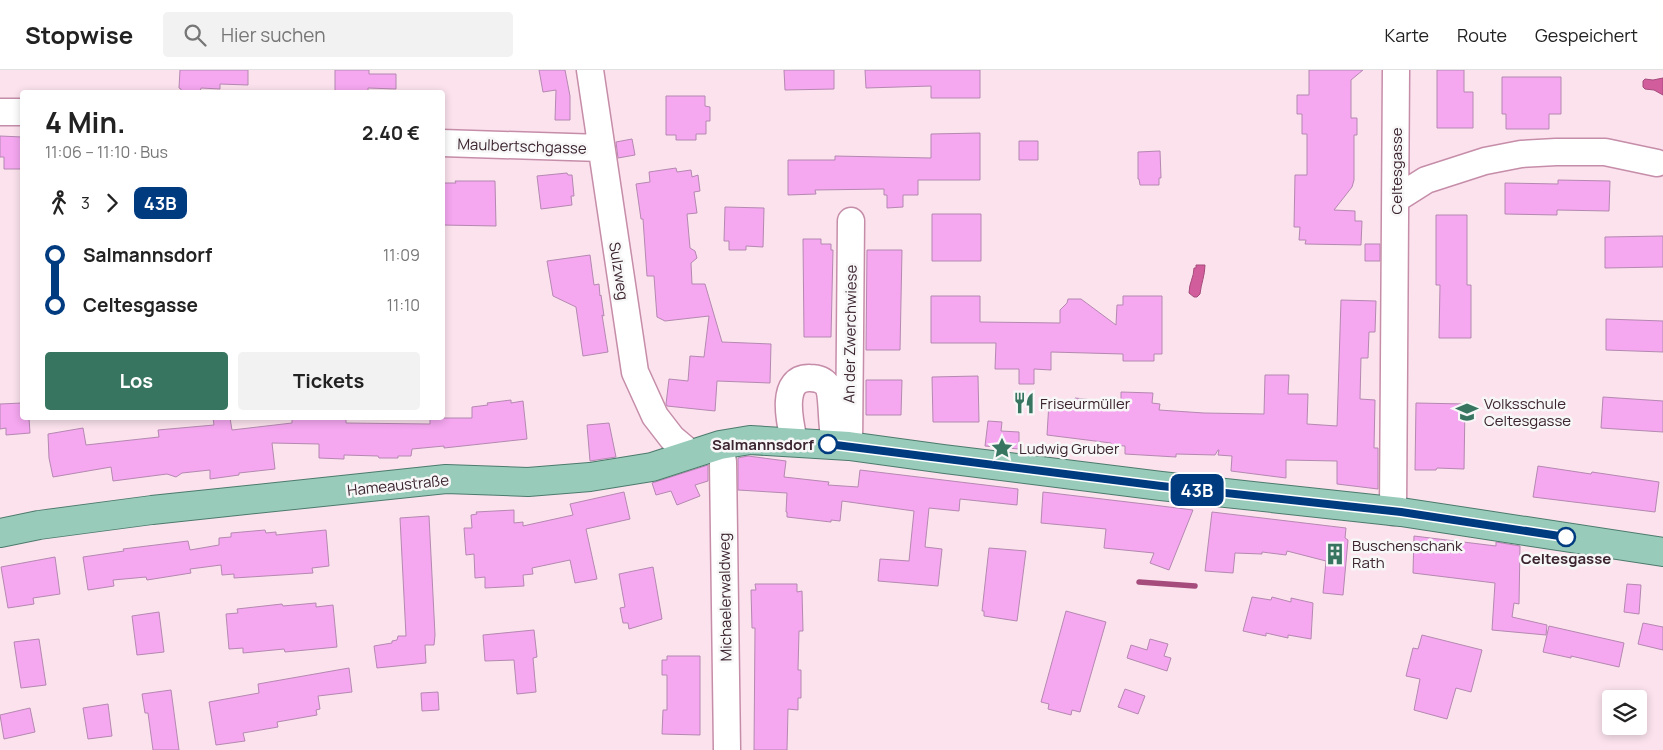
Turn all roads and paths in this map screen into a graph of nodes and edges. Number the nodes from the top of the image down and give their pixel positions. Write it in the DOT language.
graph roads {
  1 [pos="590,70"];
  2 [pos="1396,70"];
  3 [pos="0,112"];
  4 [pos="20,112"];
  5 [pos="445,143"];
  6 [pos="601,148"];
  7 [pos="1657,163"];
  8 [pos="1396,199"];
  9 [pos="851,221"];
  10 [pos="794,442"];
  11 [pos="720,445"];
  12 [pos="843,445"];
  13 [pos="691,454"];
  14 [pos="1393,512"];
  15 [pos="0,532"];
  16 [pos="1663,552"];
  17 [pos="727,750"];
  1 -- 6 [label="street, Sulzweg"];
  2 -- 8 [label="street, Celtesgasse"];
  3 -- 4 [label="street"];
  5 -- 6 [label="street, Maulbertschgasse"];
  6 -- 13 [label="street, Sulzweg"];
  7 -- 8 [label="street"];
  8 -- 14 [label="street, Celtesgasse"];
  9 -- 12 [label="street, An der Zwerchwiese"];
  10 -- 11 [label="main road, Hameaustraße"];
  10 -- 12 [label="main road, Hameaustraße"];
  10 -- 12 [label="street"];
  11 -- 13 [label="main road, Hameaustraße"];
  11 -- 17 [label="street, Michaelerwaldweg"];
  12 -- 14 [label="main road, Hameaustraße"];
  13 -- 15 [label="main road, Hameaustraße"];
  14 -- 16 [label="main road, Hameaustraße"];
}
